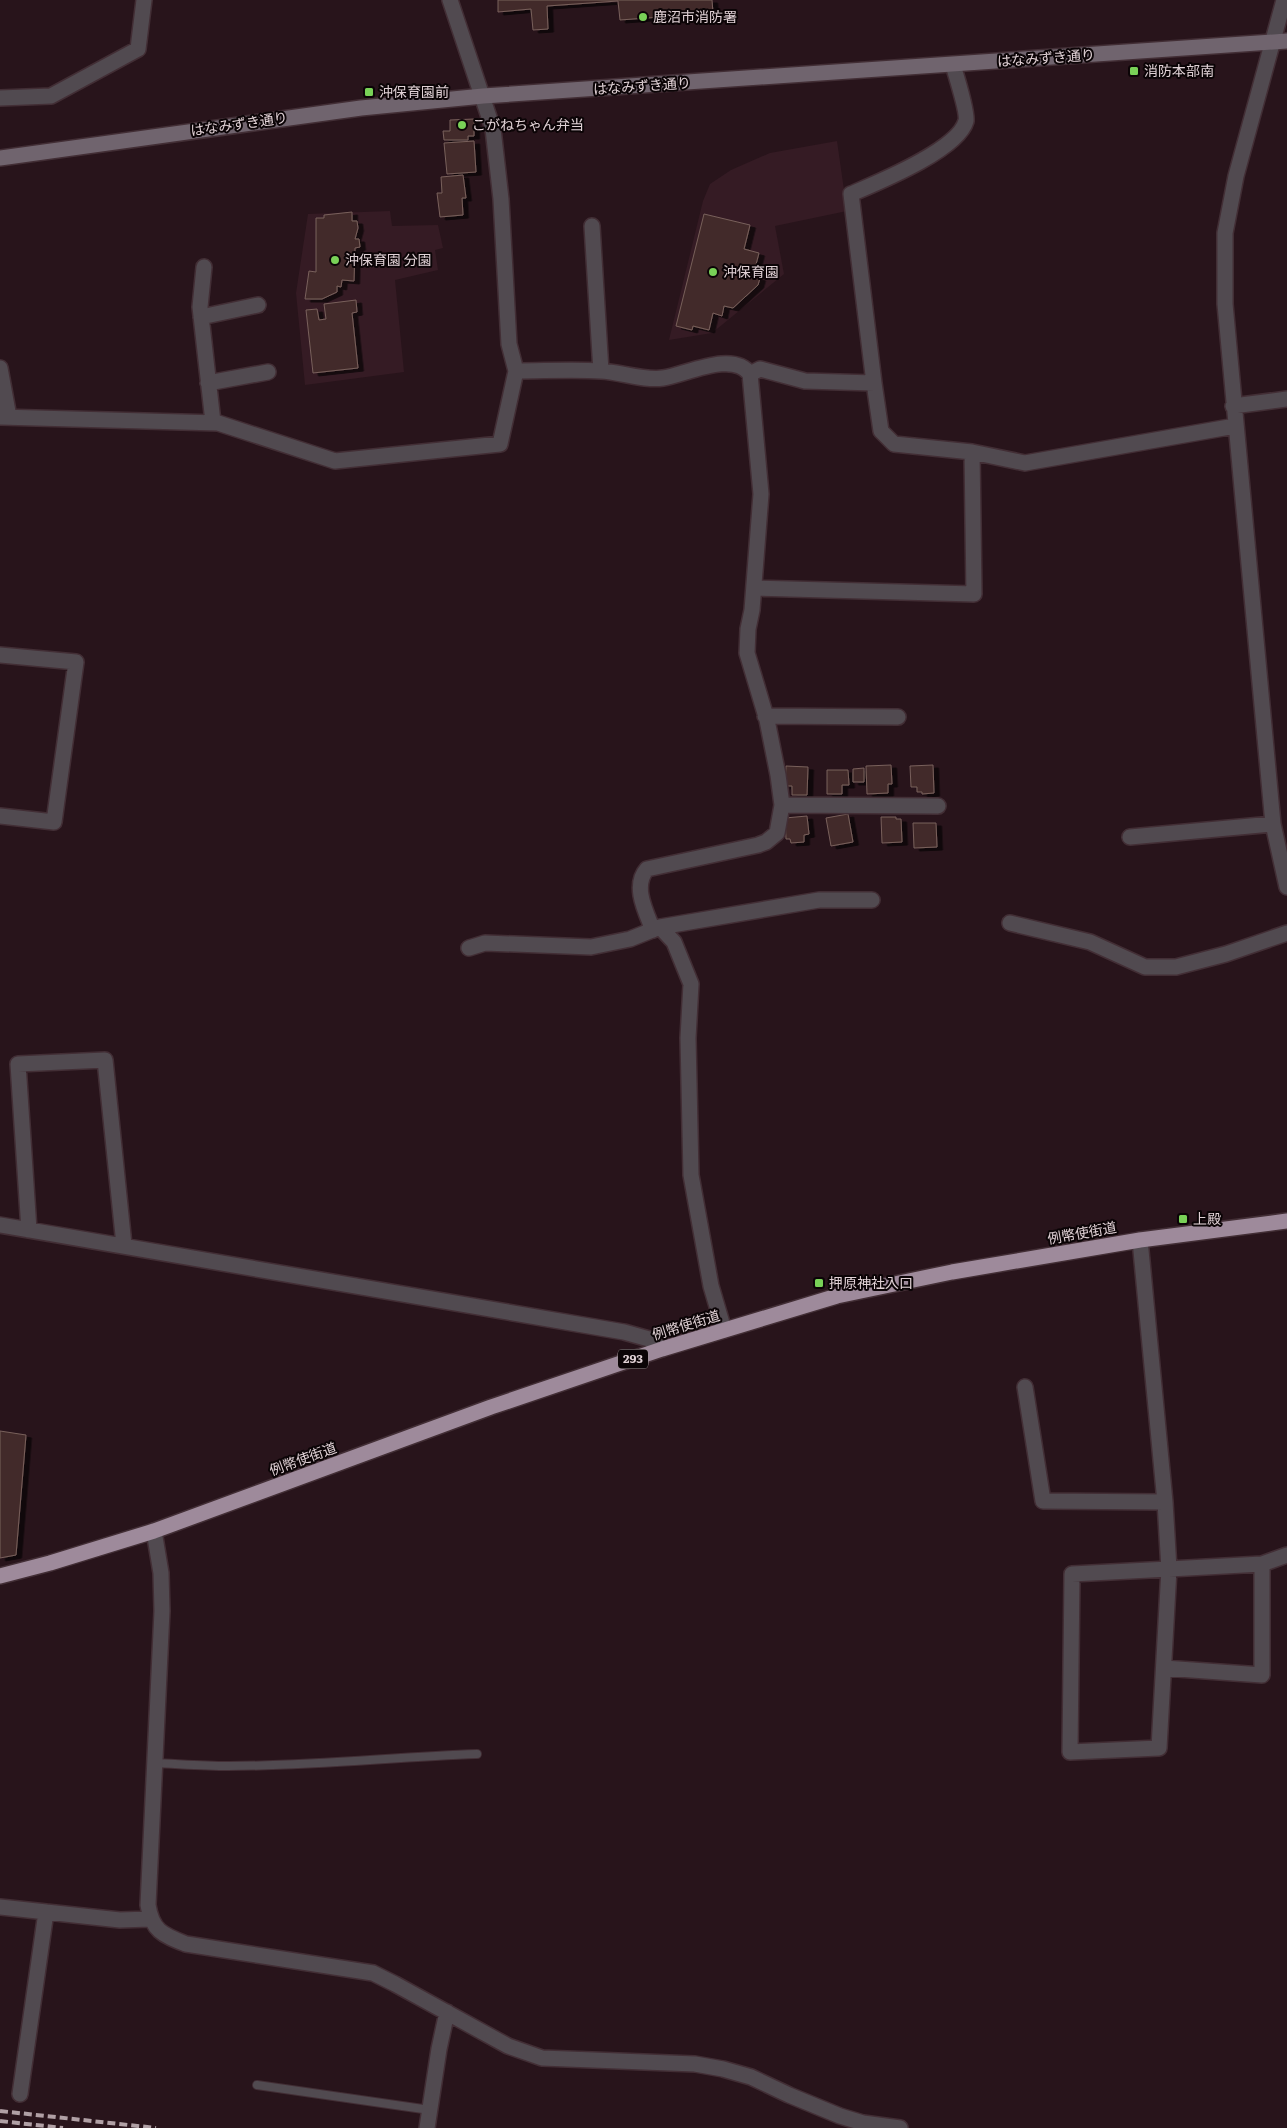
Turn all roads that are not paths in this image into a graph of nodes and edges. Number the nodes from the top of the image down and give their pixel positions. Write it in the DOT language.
graph roads {
  1 [pos="144,0"];
  2 [pos="450,0"];
  3 [pos="1284,0"];
  4 [pos="1280,42"];
  5 [pos="953,64"];
  6 [pos="483,96"];
  7 [pos="0,98"];
  8 [pos="0,158"];
  9 [pos="592,226"];
  10 [pos="204,267"];
  11 [pos="258,305"];
  12 [pos="201,317"];
  13 [pos="0,368"];
  14 [pos="601,370"];
  15 [pos="516,371"];
  16 [pos="268,372"];
  17 [pos="750,374"];
  18 [pos="208,383"];
  19 [pos="874,383"];
  20 [pos="1287,399"];
  21 [pos="1233,406"];
  22 [pos="4,417"];
  23 [pos="213,422"];
  24 [pos="1235,426"];
  25 [pos="972,452"];
  26 [pos="754,588"];
  27 [pos="0,656"];
  28 [pos="765,716"];
  29 [pos="898,717"];
  30 [pos="782,805"];
  31 [pos="938,806"];
  32 [pos="0,816"];
  33 [pos="1273,824"];
  34 [pos="1130,837"];
  35 [pos="1287,887"];
  36 [pos="872,900"];
  37 [pos="1010,923"];
  38 [pos="656,929"];
  39 [pos="1287,933"];
  40 [pos="469,948"];
  41 [pos="1287,1221"];
  42 [pos="0,1225"];
  43 [pos="29,1230"];
  44 [pos="1140,1240"];
  45 [pos="124,1245"];
  46 [pos="724,1330"];
  47 [pos="662,1349"];
  48 [pos="1025,1387"];
  49 [pos="1165,1502"];
  50 [pos="154,1531"];
  51 [pos="1287,1555"];
  52 [pos="1262,1564"];
  53 [pos="1169,1569"];
  54 [pos="0,1576"];
  55 [pos="1164,1668"];
  56 [pos="477,1754"];
  57 [pos="155,1763"];
  58 [pos="0,1907"];
  59 [pos="46,1912"];
  60 [pos="150,1919"];
  61 [pos="447,2012"];
  62 [pos="257,2085"];
  63 [pos="20,2094"];
  64 [pos="430,2110"];
  65 [pos="427,2128"];
  66 [pos="900,2128"];
  1 -- 7 [label="street"];
  2 -- 6 [label="street"];
  3 -- 4 [label="street"];
  4 -- 5 [label="street, はなみずき通り"];
  4 -- 21 [label="street"];
  5 -- 6 [label="street, はなみずき通り"];
  5 -- 19 [label="street"];
  6 -- 8 [label="street, はなみずき通り"];
  6 -- 15 [label="street"];
  9 -- 14 [label="street"];
  10 -- 12 [label="street"];
  11 -- 12 [label="street"];
  12 -- 18 [label="street"];
  13 -- 22 [label="street"];
  14 -- 15 [label="street"];
  14 -- 17 [label="street"];
  15 -- 23 [label="street"];
  16 -- 18 [label="street"];
  17 -- 19 [label="street"];
  17 -- 26 [label="street"];
  18 -- 23 [label="street"];
  19 -- 25 [label="street"];
  20 -- 21 [label="street"];
  21 -- 24 [label="street"];
  22 -- 23 [label="street"];
  24 -- 25 [label="street"];
  24 -- 33 [label="street"];
  25 -- 26 [label="street"];
  26 -- 28 [label="street"];
  27 -- 32 [label="street"];
  28 -- 29 [label="street"];
  28 -- 30 [label="street"];
  30 -- 31 [label="street"];
  30 -- 38 [label="street"];
  33 -- 34 [label="street"];
  33 -- 35 [label="street"];
  36 -- 38 [label="street"];
  37 -- 39 [label="street"];
  38 -- 40 [label="street"];
  38 -- 46 [label="street"];
  41 -- 44 [label="highway, 例幣使街道 / 293"];
  42 -- 43 [label="street"];
  43 -- 45 [label="street"];
  43 -- 45 [label="street"];
  44 -- 46 [label="highway, 例幣使街道 / 293"];
  44 -- 49 [label="street"];
  45 -- 47 [label="street"];
  46 -- 47 [label="highway, 例幣使街道 / 293"];
  47 -- 50 [label="highway, 例幣使街道 / 293"];
  48 -- 49 [label="street"];
  49 -- 53 [label="street"];
  50 -- 54 [label="highway, 例幣使街道 / 293"];
  50 -- 57 [label="street"];
  51 -- 52 [label="street"];
  52 -- 53 [label="street"];
  52 -- 55 [label="street"];
  53 -- 55 [label="street"];
  53 -- 55 [label="street"];
  56 -- 57 [label="lane"];
  57 -- 60 [label="street"];
  58 -- 59 [label="street"];
  59 -- 60 [label="street"];
  59 -- 63 [label="street"];
  60 -- 61 [label="street"];
  61 -- 64 [label="street"];
  61 -- 66 [label="street"];
  62 -- 64 [label="lane"];
  64 -- 65 [label="street"];
}
